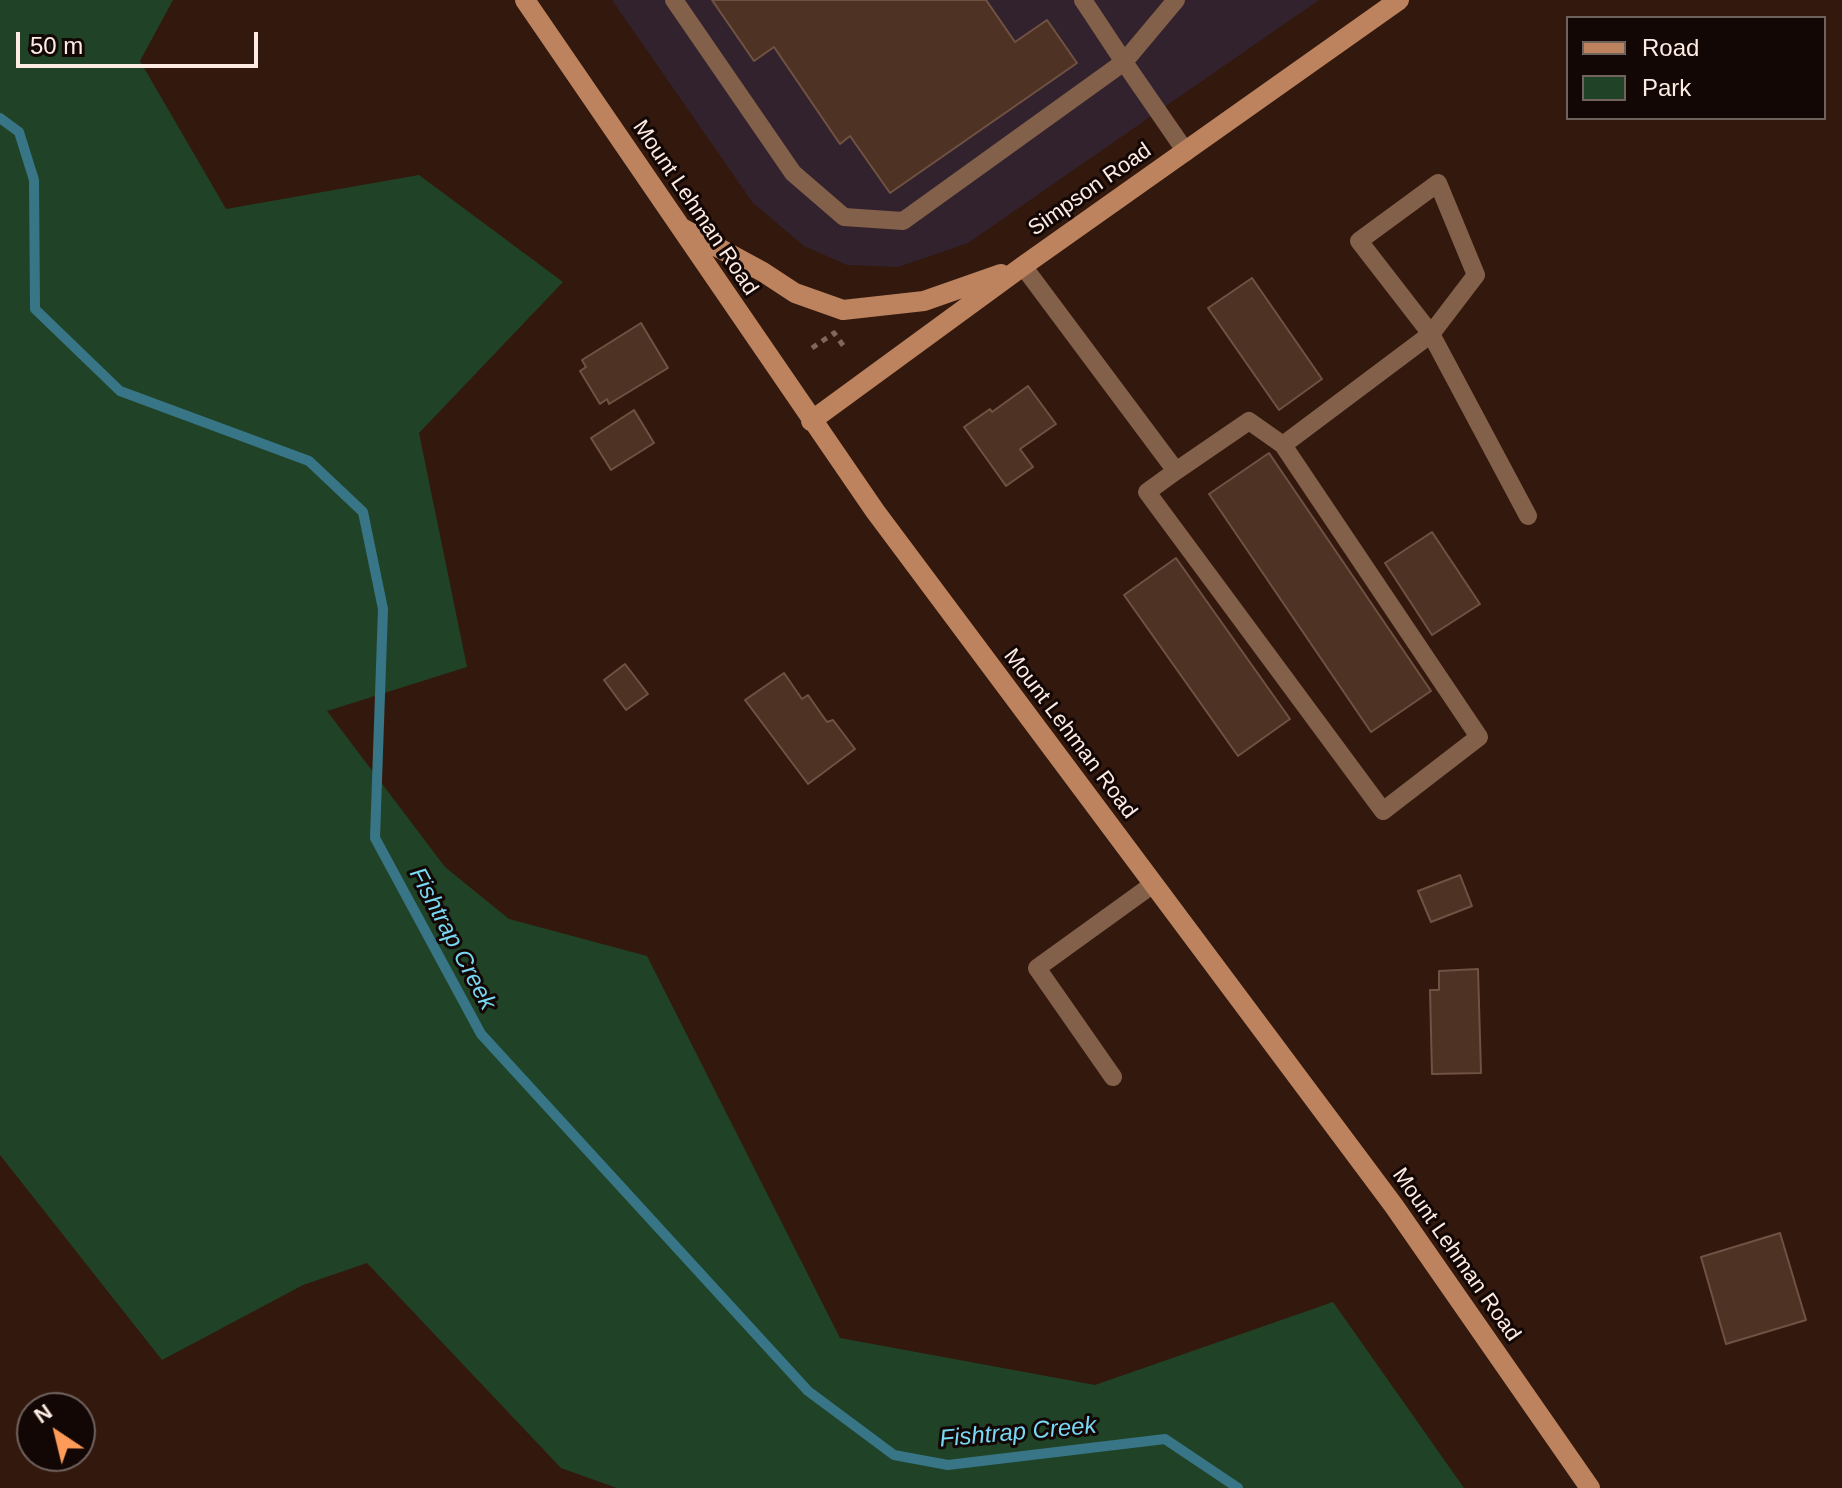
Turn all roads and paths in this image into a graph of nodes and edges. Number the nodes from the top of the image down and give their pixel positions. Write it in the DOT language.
graph roads {
  1 [pos="525,0"];
  2 [pos="674,0"];
  3 [pos="1083,0"];
  4 [pos="1176,0"];
  5 [pos="1399,0"];
  6 [pos="1124,62"];
  7 [pos="1186,152"];
  8 [pos="678,226"];
  9 [pos="1023,266"];
  10 [pos="1431,334"];
  11 [pos="812,348"];
  12 [pos="845,348"];
  13 [pos="811,421"];
  14 [pos="1283,445"];
  15 [pos="1176,471"];
  16 [pos="1528,516"];
  17 [pos="1152,885"];
  18 [pos="1113,1077"];
  19 [pos="1590,1488"];
  1 -- 8 [label="main road, Mount Lehman Road"];
  2 -- 6 [label="lane"];
  3 -- 6 [label="lane"];
  4 -- 6 [label="lane"];
  5 -- 7 [label="main road, Simpson Road"];
  6 -- 7 [label="lane"];
  7 -- 9 [label="main road, Simpson Road"];
  8 -- 9 [label="main road"];
  8 -- 13 [label="main road, Mount Lehman Road"];
  9 -- 13 [label="main road, Simpson Road"];
  9 -- 15 [label="lane"];
  10 -- 10 [label="lane"];
  10 -- 14 [label="lane"];
  10 -- 16 [label="lane"];
  11 -- 12 [label="path"];
  13 -- 17 [label="main road, Mount Lehman Road"];
  14 -- 15 [label="lane"];
  14 -- 15 [label="lane"];
  17 -- 18 [label="lane"];
  17 -- 19 [label="main road, Mount Lehman Road"];
}
